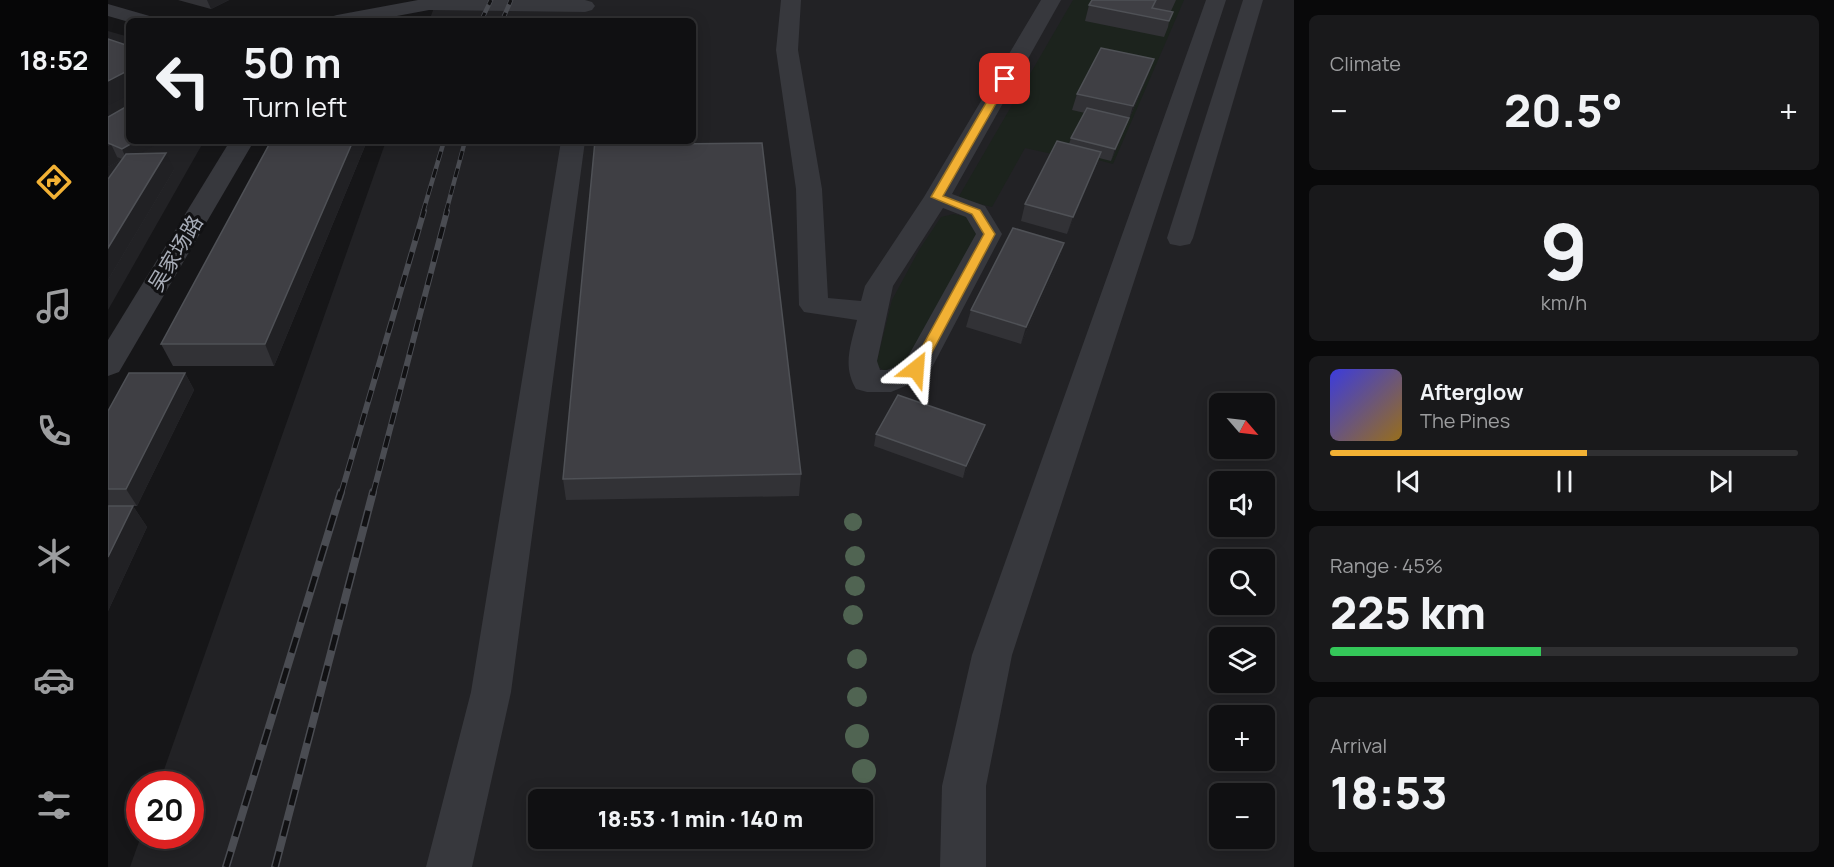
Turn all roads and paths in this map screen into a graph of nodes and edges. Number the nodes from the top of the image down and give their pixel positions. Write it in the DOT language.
graph roads {
  1 [pos="790,0"];
  2 [pos="1051,0"];
  3 [pos="1216,0"];
  4 [pos="1253,0"];
  5 [pos="108,9"];
  6 [pos="585,9"];
  7 [pos="136,18"];
  8 [pos="353,18"];
  9 [pos="240,144"];
  10 [pos="573,144"];
  11 [pos="937,197"];
  12 [pos="1180,238"];
  13 [pos="872,310"];
  14 [pos="108,365"];
  15 [pos="449,867"];
  16 [pos="963,867"];
  1 -- 13 [label="street"];
  2 -- 11 [label="street"];
  3 -- 16 [label="street"];
  4 -- 12 [label="street"];
  5 -- 7 [label="street"];
  6 -- 8 [label="street"];
  9 -- 14 [label="street, 吴家场路"];
  10 -- 15 [label="street"];
  11 -- 13 [label="street"];
  11 -- 13 [label="street"];
}
